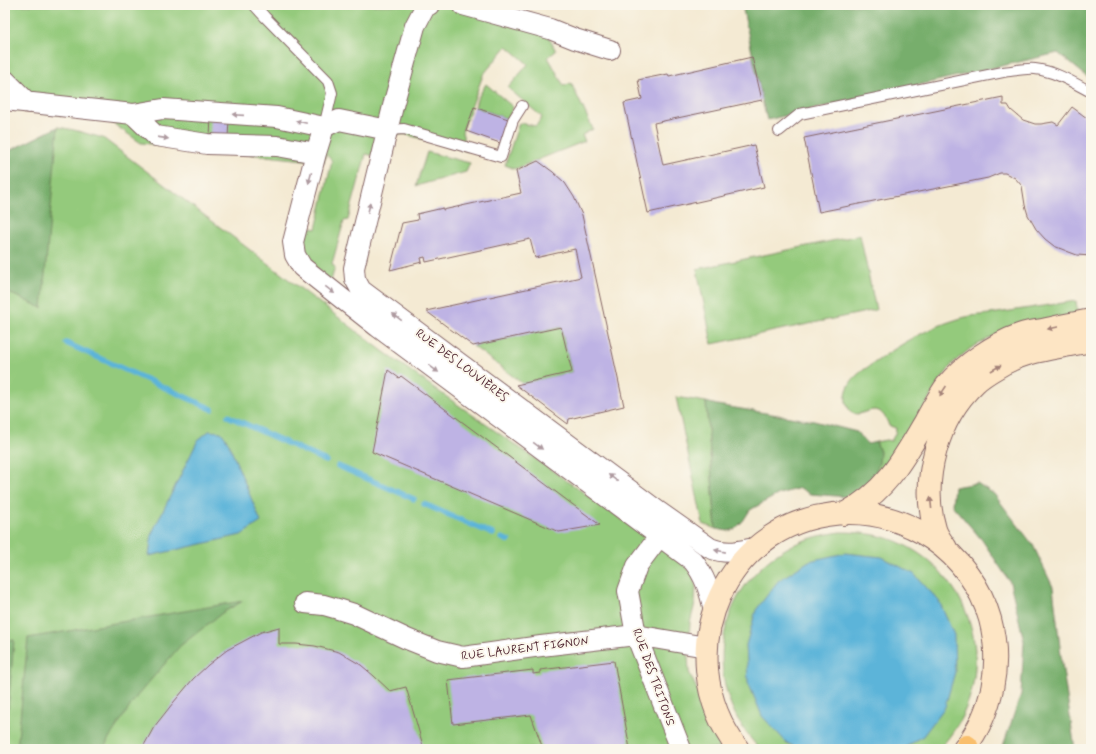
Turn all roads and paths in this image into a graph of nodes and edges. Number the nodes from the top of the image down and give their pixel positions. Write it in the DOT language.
graph roads {
  1 [pos="254,5"];
  2 [pos="429,5"];
  3 [pos="464,5"];
  4 [pos="610,50"];
  5 [pos="5,80"];
  6 [pos="1091,92"];
  7 [pos="5,100"];
  8 [pos="28,103"];
  9 [pos="522,106"];
  10 [pos="210,112"];
  11 [pos="133,114"];
  12 [pos="324,127"];
  13 [pos="388,130"];
  14 [pos="779,131"];
  15 [pos="207,144"];
  16 [pos="316,152"];
  17 [pos="1091,320"];
  18 [pos="1091,341"];
  19 [pos="844,514"];
  20 [pos="665,528"];
  21 [pos="758,547"];
  22 [pos="949,552"];
  23 [pos="305,603"];
  24 [pos="714,611"];
  25 [pos="636,635"];
  26 [pos="706,647"];
  27 [pos="966,748"];
  28 [pos="681,749"];
  29 [pos="738,749"];
  1 -- 12 [label="lane"];
  2 -- 13 [label="street"];
  3 -- 4 [label="street"];
  5 -- 8 [label="street"];
  6 -- 14 [label="lane"];
  7 -- 8 [label="street"];
  8 -- 11 [label="street"];
  9 -- 13 [label="lane"];
  10 -- 11 [label="street"];
  12 -- 10 [label="street, one-way"];
  10 -- 15 [label="street"];
  11 -- 15 [label="street, one-way"];
  12 -- 13 [label="street"];
  12 -- 16 [label="street, RUE DES LOUVIÈRES"];
  20 -- 13 [label="street, RUE DES LOUVIÈRES, one-way"];
  15 -- 16 [label="street"];
  16 -- 20 [label="street, RUE DES LOUVIÈRES, one-way"];
  17 -- 19 [label="main road, one-way"];
  22 -- 18 [label="main road, one-way"];
  19 -- 21 [label="main road"];
  19 -- 22 [label="main road"];
  21 -- 20 [label="street, RUE DES LOUVIÈRES, one-way"];
  20 -- 24 [label="street, RUE DES LOUVIÈRES"];
  20 -- 25 [label="street, RUE DES TRITONS"];
  21 -- 24 [label="main road"];
  22 -- 27 [label="main road"];
  23 -- 25 [label="street, RUE LAURENT FIGNON"];
  24 -- 26 [label="main road"];
  25 -- 26 [label="street, RUE LAURENT FIGNON"];
  25 -- 28 [label="street, RUE DES TRITONS"];
  26 -- 29 [label="main road"];
}
